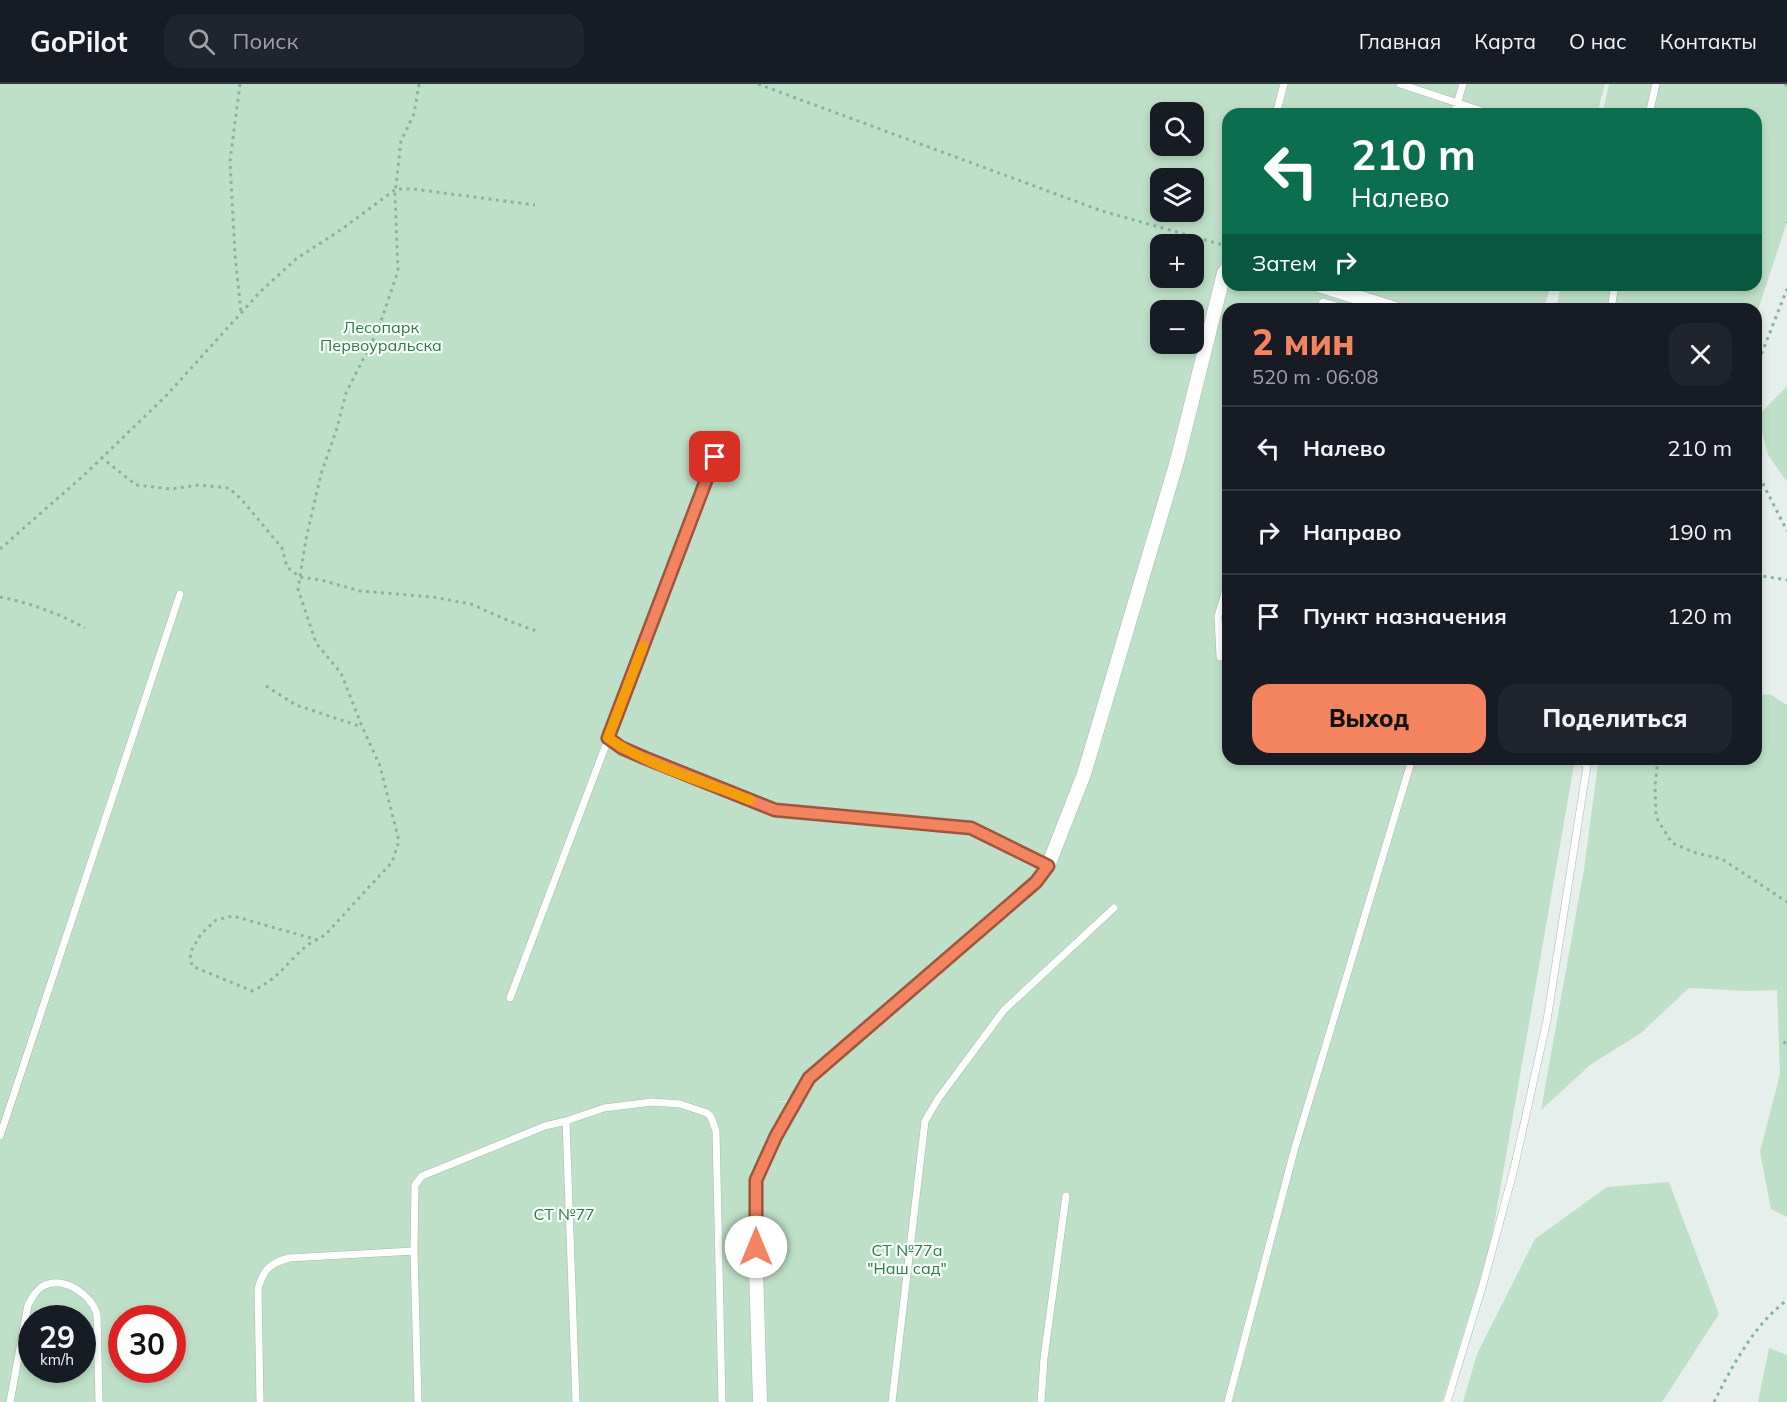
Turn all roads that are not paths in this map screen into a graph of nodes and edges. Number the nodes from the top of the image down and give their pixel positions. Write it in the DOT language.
graph roads {
  1 [pos="1284,84"];
  2 [pos="1400,84"];
  3 [pos="1463,84"];
  4 [pos="1656,84"];
  5 [pos="1458,103"];
  6 [pos="1278,108"];
  7 [pos="1457,108"];
  8 [pos="1473,108"];
  9 [pos="1650,108"];
  10 [pos="1222,281"];
  11 [pos="1338,291"];
  12 [pos="1376,303"];
  13 [pos="715,457"];
  14 [pos="180,594"];
  15 [pos="1222,603"];
  16 [pos="1220,657"];
  17 [pos="608,738"];
  18 [pos="1410,765"];
  19 [pos="1586,765"];
  20 [pos="1048,866"];
  21 [pos="1114,908"];
  22 [pos="510,998"];
  23 [pos="566,1121"];
  24 [pos="0,1136"];
  25 [pos="1066,1196"];
  26 [pos="414,1251"];
  27 [pos="10,1402"];
  28 [pos="99,1402"];
  29 [pos="260,1402"];
  30 [pos="418,1402"];
  31 [pos="576,1402"];
  32 [pos="722,1402"];
  33 [pos="760,1402"];
  34 [pos="892,1402"];
  35 [pos="1041,1402"];
  36 [pos="1228,1402"];
  37 [pos="1447,1402"];
  1 -- 6 [label="lane"];
  2 -- 5 [label="lane"];
  3 -- 5 [label="lane"];
  4 -- 9 [label="lane"];
  5 -- 7 [label="lane"];
  5 -- 8 [label="lane"];
  10 -- 20 [label="street"];
  11 -- 12 [label="street"];
  13 -- 17 [label="lane"];
  14 -- 24 [label="lane"];
  15 -- 16 [label="lane"];
  17 -- 20 [label="lane"];
  17 -- 22 [label="lane"];
  18 -- 36 [label="lane"];
  19 -- 37 [label="lane"];
  20 -- 33 [label="street"];
  21 -- 34 [label="lane"];
  23 -- 26 [label="lane"];
  23 -- 31 [label="lane"];
  23 -- 32 [label="lane"];
  25 -- 35 [label="lane"];
  26 -- 29 [label="lane"];
  26 -- 30 [label="lane"];
  27 -- 28 [label="lane"];
}
